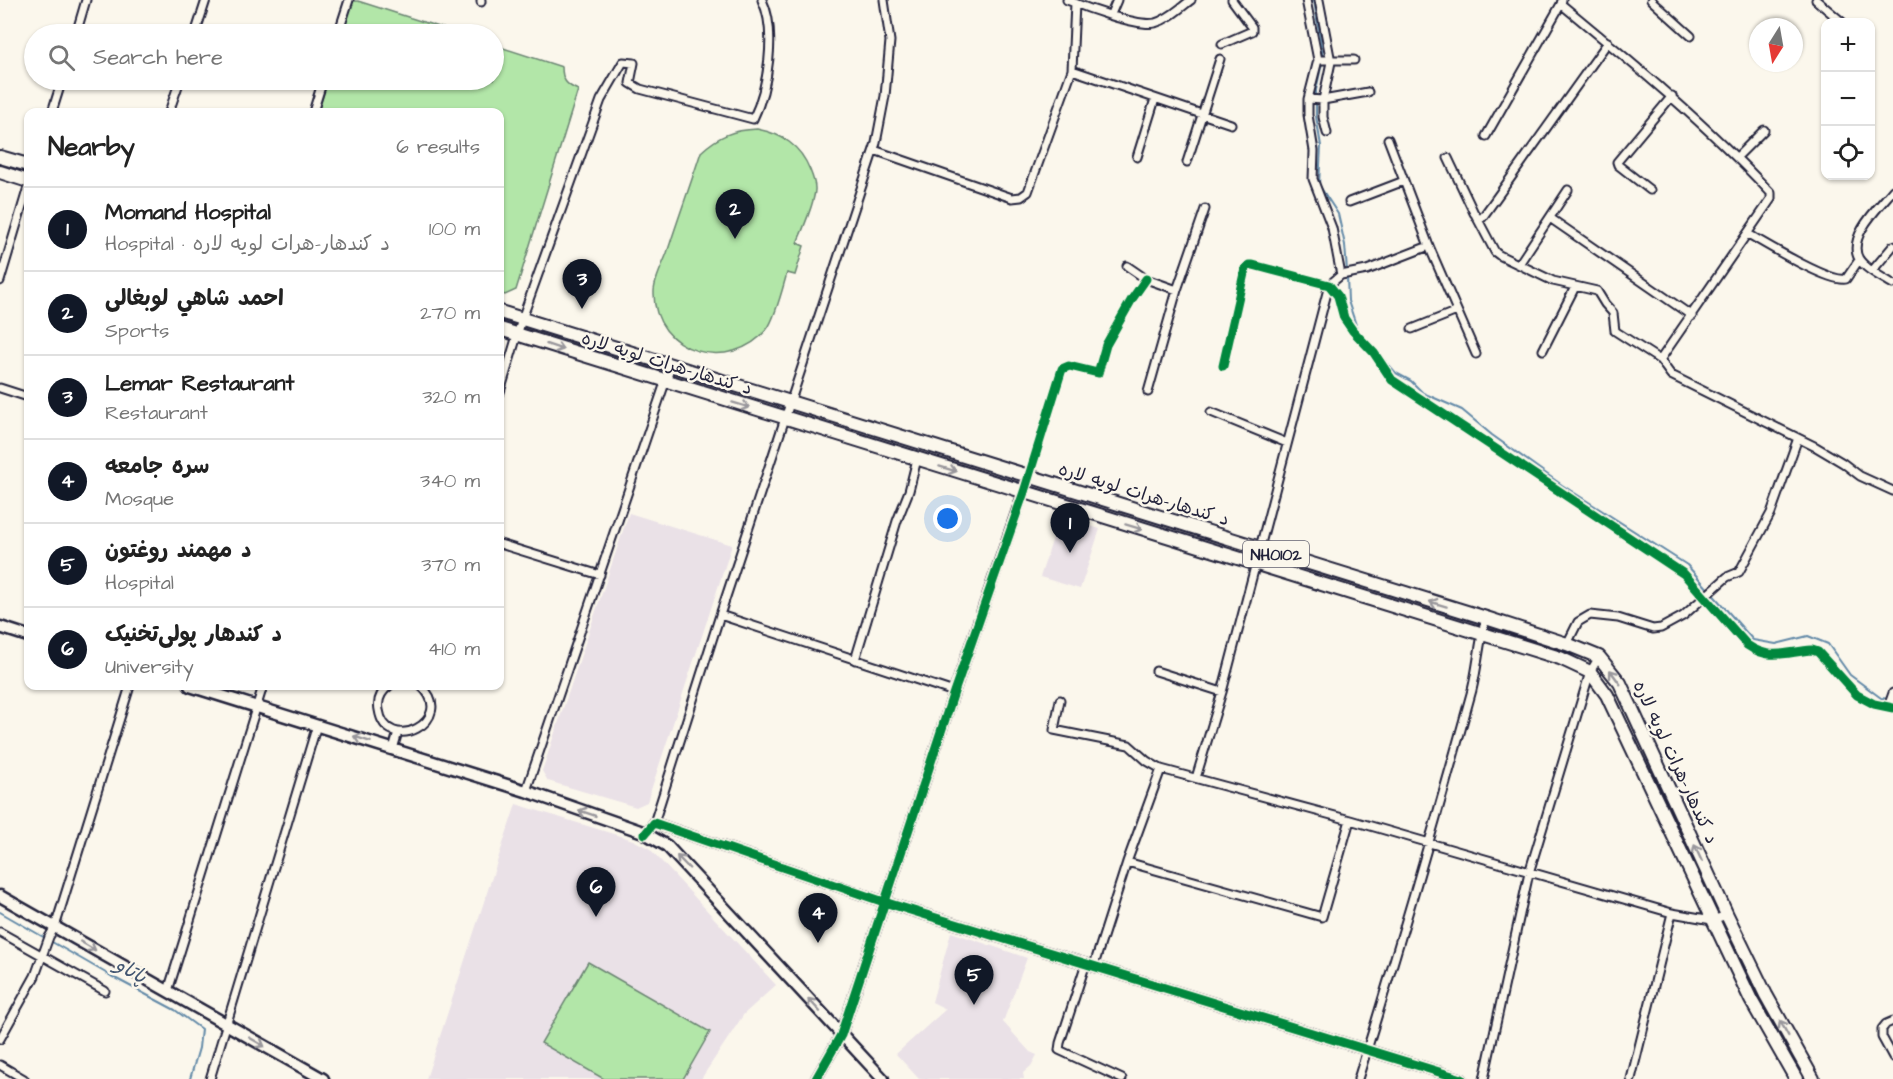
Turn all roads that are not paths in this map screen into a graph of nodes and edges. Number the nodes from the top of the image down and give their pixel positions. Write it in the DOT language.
graph roads {
  1 [pos="86,0"];
  2 [pos="206,0"];
  3 [pos="349,0"];
  4 [pos="762,0"];
  5 [pos="884,0"];
  6 [pos="1067,0"];
  7 [pos="1117,0"];
  8 [pos="1191,0"];
  9 [pos="1232,0"];
  10 [pos="1306,0"];
  11 [pos="1319,0"];
  12 [pos="1651,0"];
  13 [pos="1819,1"];
  14 [pos="1562,2"];
  15 [pos="1075,3"];
  16 [pos="1111,14"];
  17 [pos="1838,18"];
  18 [pos="79,24"];
  19 [pos="198,24"];
  20 [pos="341,24"];
  21 [pos="1691,36"];
  22 [pos="1608,42"];
  23 [pos="1222,44"];
  24 [pos="1220,60"];
  25 [pos="1318,60"];
  26 [pos="1354,60"];
  27 [pos="1331,62"];
  28 [pos="1072,70"];
  29 [pos="59,90"];
  30 [pos="177,90"];
  31 [pos="320,90"];
  32 [pos="1368,92"];
  33 [pos="1672,96"];
  34 [pos="1155,99"];
  35 [pos="1308,99"];
  36 [pos="1323,100"];
  37 [pos="53,108"];
  38 [pos="170,108"];
  39 [pos="314,108"];
  40 [pos="1201,114"];
  41 [pos="1231,124"];
  42 [pos="1764,130"];
  43 [pos="1327,133"];
  44 [pos="1486,136"];
  45 [pos="1388,139"];
  46 [pos="874,150"];
  47 [pos="0,157"];
  48 [pos="1137,157"];
  49 [pos="1737,157"];
  50 [pos="1448,158"];
  51 [pos="1187,162"];
  52 [pos="24,164"];
  53 [pos="0,172"];
  54 [pos="24,180"];
  55 [pos="1404,181"];
  56 [pos="1568,190"];
  57 [pos="1650,190"];
  58 [pos="1893,190"];
  59 [pos="24,201"];
  60 [pos="1349,202"];
  61 [pos="1205,209"];
  62 [pos="1476,216"];
  63 [pos="1550,218"];
  64 [pos="1748,234"];
  65 [pos="1429,246"];
  66 [pos="1893,246"];
  67 [pos="1859,260"];
  68 [pos="1521,261"];
  69 [pos="1126,266"];
  70 [pos="1872,271"];
  71 [pos="1341,275"];
  72 [pos="1146,279"];
  73 [pos="0,282"];
  74 [pos="1893,284"];
  75 [pos="1329,285"];
  76 [pos="1575,287"];
  77 [pos="1177,290"];
  78 [pos="1457,311"];
  79 [pos="504,313"];
  80 [pos="1692,316"];
  81 [pos="522,319"];
  82 [pos="1412,329"];
  83 [pos="504,330"];
  84 [pos="517,334"];
  85 [pos="1543,351"];
  86 [pos="1476,354"];
  87 [pos="1660,360"];
  88 [pos="670,365"];
  89 [pos="1223,366"];
  90 [pos="504,378"];
  91 [pos="665,381"];
  92 [pos="0,388"];
  93 [pos="1148,392"];
  94 [pos="24,396"];
  95 [pos="792,403"];
  96 [pos="1211,412"];
  97 [pos="786,419"];
  98 [pos="1798,438"];
  99 [pos="1287,443"];
  100 [pos="917,459"];
  101 [pos="1029,476"];
  102 [pos="1893,491"];
  103 [pos="1024,492"];
  104 [pos="504,545"];
  105 [pos="1259,549"];
  106 [pos="1254,564"];
  107 [pos="600,575"];
  108 [pos="1706,594"];
  109 [pos="720,615"];
  110 [pos="1486,618"];
  111 [pos="0,627"];
  112 [pos="1481,634"];
  113 [pos="24,635"];
  114 [pos="1567,644"];
  115 [pos="1599,657"];
  116 [pos="855,660"];
  117 [pos="1156,671"];
  118 [pos="1590,672"];
  119 [pos="129,690"];
  120 [pos="203,690"];
  121 [pos="262,690"];
  122 [pos="385,690"];
  123 [pos="425,690"];
  124 [pos="954,692"];
  125 [pos="1222,692"];
  126 [pos="1060,700"];
  127 [pos="1891,701"];
  128 [pos="257,706"];
  129 [pos="317,725"];
  130 [pos="398,732"];
  131 [pos="393,749"];
  132 [pos="1161,769"];
  133 [pos="1196,778"];
  134 [pos="526,791"];
  135 [pos="1350,820"];
  136 [pos="654,823"];
  137 [pos="645,834"];
  138 [pos="1428,844"];
  139 [pos="1127,862"];
  140 [pos="1529,873"];
  141 [pos="0,897"];
  142 [pos="884,902"];
  143 [pos="1672,913"];
  144 [pos="1726,915"];
  145 [pos="1712,920"];
  146 [pos="54,927"];
  147 [pos="0,932"];
  148 [pos="43,956"];
  149 [pos="1090,964"];
  150 [pos="105,991"];
  151 [pos="168,991"];
  152 [pos="1893,1021"];
  153 [pos="226,1023"];
  154 [pos="841,1035"];
  155 [pos="0,1039"];
  156 [pos="1367,1050"];
  157 [pos="1893,1057"];
  158 [pos="0,1065"];
  159 [pos="24,1079"];
  160 [pos="210,1079"];
  161 [pos="323,1079"];
  162 [pos="816,1079"];
  163 [pos="883,1079"];
  164 [pos="1122,1079"];
  165 [pos="1358,1079"];
  166 [pos="1462,1079"];
  167 [pos="1484,1079"];
  168 [pos="1631,1079"];
  169 [pos="1796,1079"];
  170 [pos="1813,1079"];
  1 -- 18 [label="street"];
  2 -- 19 [label="street"];
  3 -- 20 [label="street"];
  4 -- 81 [label="street"];
  5 -- 46 [label="street"];
  6 -- 15 [label="street"];
  7 -- 16 [label="street"];
  8 -- 16 [label="street"];
  9 -- 23 [label="street"];
  10 -- 25 [label="street"];
  11 -- 27 [label="street"];
  12 -- 21 [label="street"];
  13 -- 17 [label="street"];
  14 -- 22 [label="street"];
  14 -- 44 [label="street"];
  15 -- 16 [label="street"];
  15 -- 28 [label="street"];
  22 -- 33 [label="street"];
  22 -- 62 [label="street"];
  24 -- 40 [label="street"];
  25 -- 27 [label="street"];
  25 -- 35 [label="street"];
  26 -- 27 [label="street"];
  27 -- 36 [label="street"];
  28 -- 34 [label="street"];
  28 -- 46 [label="street"];
  29 -- 37 [label="street"];
  30 -- 38 [label="street"];
  31 -- 39 [label="street"];
  32 -- 36 [label="street"];
  33 -- 49 [label="street"];
  33 -- 57 [label="street"];
  34 -- 40 [label="street"];
  34 -- 48 [label="street"];
  35 -- 36 [label="street"];
  35 -- 71 [label="street"];
  36 -- 43 [label="street"];
  40 -- 41 [label="street"];
  40 -- 51 [label="street"];
  42 -- 49 [label="street"];
  45 -- 55 [label="street"];
  46 -- 95 [label="street"];
  47 -- 52 [label="highway"];
  49 -- 64 [label="street"];
  50 -- 62 [label="street"];
  53 -- 54 [label="highway"];
  55 -- 60 [label="street"];
  55 -- 65 [label="street"];
  56 -- 63 [label="street"];
  58 -- 67 [label="street"];
  59 -- 73 [label="street"];
  61 -- 77 [label="street"];
  62 -- 76 [label="street"];
  63 -- 68 [label="street"];
  63 -- 80 [label="street"];
  64 -- 67 [label="street"];
  64 -- 80 [label="street"];
  65 -- 71 [label="street"];
  65 -- 78 [label="street"];
  66 -- 70 [label="street"];
  67 -- 70 [label="street"];
  69 -- 72 [label="street"];
  70 -- 74 [label="street"];
  71 -- 75 [label="street"];
  72 -- 77 [label="street"];
  72 -- 101 [label="street"];
  75 -- 89 [label="street"];
  75 -- 99 [label="street"];
  75 -- 108 [label="street"];
  76 -- 85 [label="street"];
  76 -- 87 [label="street"];
  77 -- 93 [label="street"];
  78 -- 82 [label="street"];
  78 -- 86 [label="street"];
  79 -- 81 [label="highway, د کندهار-هرات لويه لاره / NH0102"];
  80 -- 87 [label="street"];
  81 -- 84 [label="street"];
  81 -- 88 [label="highway, د کندهار-هرات لويه لاره / NH0102"];
  83 -- 84 [label="highway, د کندهار-هرات لويه لاره / NH0102"];
  84 -- 90 [label="street"];
  84 -- 91 [label="highway, د کندهار-هرات لويه لاره / NH0102, one-way"];
  87 -- 98 [label="street"];
  88 -- 91 [label="street"];
  88 -- 95 [label="highway, د کندهار-هرات لويه لاره / NH0102"];
  91 -- 97 [label="highway, د کندهار-هرات لويه لاره / NH0102, one-way"];
  91 -- 107 [label="street"];
  92 -- 94 [label="street"];
  95 -- 97 [label="street"];
  95 -- 101 [label="highway, د کندهار-هرات لويه لاره / NH0102"];
  96 -- 99 [label="street"];
  97 -- 100 [label="highway, د کندهار-هرات لويه لاره / NH0102"];
  97 -- 109 [label="street"];
  98 -- 102 [label="street"];
  98 -- 108 [label="street"];
  99 -- 105 [label="street"];
  100 -- 103 [label="highway, د کندهار-هرات لويه لاره / NH0102, one-way"];
  100 -- 116 [label="street"];
  101 -- 103 [label="street"];
  101 -- 105 [label="highway, د کندهار-هرات لويه لاره / NH0102"];
  103 -- 106 [label="highway, د کندهار-هرات لويه لاره / NH0102, one-way"];
  103 -- 124 [label="street"];
  104 -- 107 [label="street"];
  105 -- 106 [label="street"];
  110 -- 105 [label="highway, د کندهار-هرات لويه لاره / NH0102, one-way"];
  106 -- 112 [label="highway, د کندهار-هرات لويه لاره / NH0102"];
  106 -- 125 [label="street"];
  107 -- 134 [label="street"];
  108 -- 114 [label="street"];
  108 -- 127 [label="street"];
  109 -- 116 [label="street"];
  109 -- 136 [label="street"];
  110 -- 112 [label="street"];
  110 -- 114 [label="highway, د کندهار-هرات لويه لاره / NH0102"];
  111 -- 113 [label="main road"];
  112 -- 118 [label="highway, د کندهار-هرات لويه لاره / NH0102"];
  112 -- 138 [label="street"];
  114 -- 115 [label="highway, د کندهار-هرات لويه لاره / NH0102"];
  115 -- 118 [label="street"];
  144 -- 115 [label="highway, د کندهار-هرات لويه لاره / NH0102, one-way"];
  116 -- 124 [label="street"];
  117 -- 125 [label="street"];
  118 -- 140 [label="street"];
  118 -- 145 [label="highway, د کندهار-هرات لويه لاره / NH0102"];
  119 -- 146 [label="street"];
  120 -- 128 [label="main road"];
  121 -- 128 [label="street"];
  122 -- 130 [label="street"];
  123 -- 130 [label="street"];
  124 -- 142 [label="street"];
  125 -- 133 [label="street"];
  126 -- 132 [label="street"];
  128 -- 129 [label="main road"];
  128 -- 151 [label="street"];
  131 -- 129 [label="main road, one-way"];
  129 -- 153 [label="street"];
  130 -- 131 [label="street"];
  131 -- 134 [label="main road"];
  132 -- 133 [label="street"];
  132 -- 139 [label="street"];
  133 -- 135 [label="street"];
  137 -- 134 [label="main road, one-way"];
  135 -- 138 [label="street"];
  135 -- 139 [label="street"];
  136 -- 137 [label="street"];
  136 -- 142 [label="street"];
  154 -- 137 [label="main road, one-way"];
  138 -- 140 [label="street"];
  138 -- 156 [label="street"];
  139 -- 149 [label="street"];
  140 -- 143 [label="street"];
  140 -- 167 [label="street"];
  141 -- 146 [label="main road"];
  142 -- 149 [label="street"];
  142 -- 154 [label="street"];
  143 -- 145 [label="street"];
  143 -- 168 [label="street"];
  144 -- 145 [label="street"];
  170 -- 144 [label="highway, د کندهار-هرات لويه لاره / NH0102, one-way"];
  145 -- 169 [label="highway, د کندهار-هرات لويه لاره / NH0102"];
  146 -- 148 [label="street"];
  146 -- 151 [label="main road, one-way"];
  147 -- 148 [label="street"];
  148 -- 150 [label="street"];
  148 -- 155 [label="street"];
  149 -- 156 [label="street"];
  149 -- 164 [label="street"];
  151 -- 153 [label="main road"];
  152 -- 157 [label="street"];
  153 -- 160 [label="street"];
  153 -- 161 [label="main road, one-way"];
  154 -- 162 [label="street"];
  154 -- 163 [label="main road"];
  156 -- 165 [label="street"];
  156 -- 166 [label="street"];
  158 -- 159 [label="street"];
}
